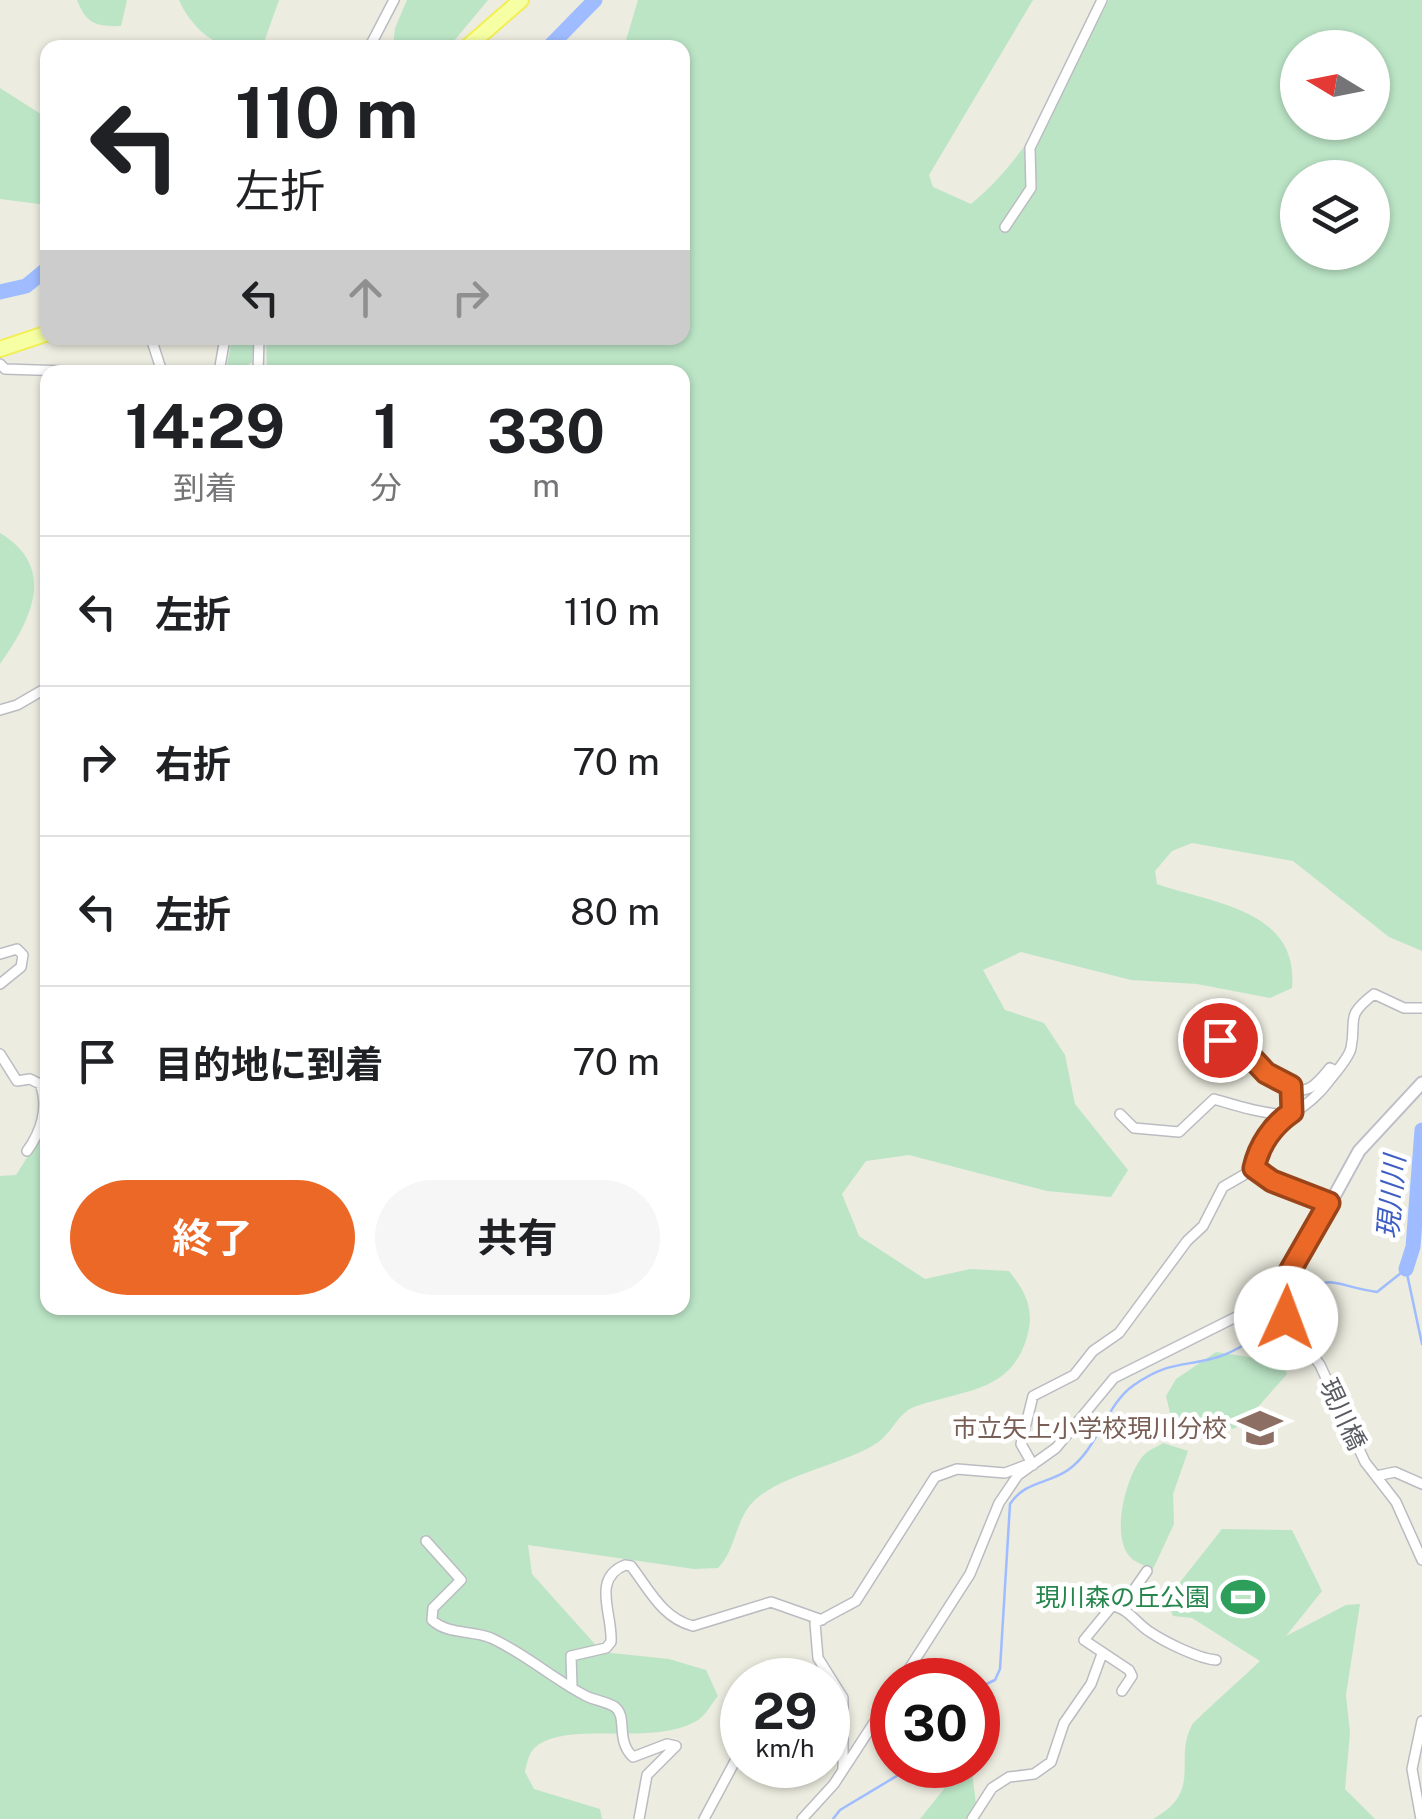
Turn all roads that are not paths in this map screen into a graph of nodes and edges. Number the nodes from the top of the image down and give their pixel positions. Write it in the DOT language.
graph roads {
  1 [pos="394,0"];
  2 [pos="522,0"];
  3 [pos="1102,0"];
  4 [pos="373,40"];
  5 [pos="475,40"];
  6 [pos="1005,227"];
  7 [pos="40,336"];
  8 [pos="0,349"];
  9 [pos="0,364"];
  10 [pos="40,370"];
  11 [pos="40,692"];
  12 [pos="0,710"];
  13 [pos="0,954"];
  14 [pos="0,984"];
  15 [pos="1422,1008"];
  16 [pos="1220,1040"];
  17 [pos="0,1054"];
  18 [pos="1336,1071"];
  19 [pos="1422,1083"];
  20 [pos="40,1084"];
  21 [pos="1291,1086"];
  22 [pos="1289,1113"];
  23 [pos="1120,1114"];
  24 [pos="40,1118"];
  25 [pos="27,1152"];
  26 [pos="1254,1168"];
  27 [pos="1329,1203"];
  28 [pos="1280,1311"];
  29 [pos="1030,1466"];
  30 [pos="1376,1476"];
  31 [pos="1422,1484"];
  32 [pos="426,1541"];
  33 [pos="1422,1560"];
  34 [pos="1147,1572"];
  35 [pos="1122,1607"];
  36 [pos="822,1620"];
  37 [pos="1102,1654"];
  38 [pos="820,1658"];
  39 [pos="916,1658"];
  40 [pos="1216,1660"];
  41 [pos="572,1686"];
  42 [pos="1122,1691"];
  43 [pos="1422,1721"];
  44 [pos="870,1729"];
  45 [pos="850,1759"];
  46 [pos="721,1788"];
  47 [pos="828,1788"];
  48 [pos="639,1819"];
  49 [pos="704,1819"];
  50 [pos="802,1819"];
  51 [pos="972,1819"];
  52 [pos="1421,1819"];
  1 -- 4 [label="street"];
  2 -- 5 [label="main road"];
  3 -- 6 [label="street"];
  7 -- 8 [label="main road"];
  9 -- 10 [label="street"];
  11 -- 12 [label="street"];
  13 -- 14 [label="street"];
  15 -- 18 [label="street"];
  16 -- 21 [label="street"];
  17 -- 20 [label="street"];
  18 -- 21 [label="street"];
  18 -- 22 [label="street"];
  19 -- 27 [label="street"];
  21 -- 22 [label="street"];
  22 -- 23 [label="street"];
  22 -- 26 [label="street"];
  24 -- 25 [label="street"];
  26 -- 27 [label="street"];
  26 -- 29 [label="street"];
  27 -- 28 [label="street"];
  28 -- 29 [label="street"];
  28 -- 30 [label="street, 現川橋"];
  29 -- 36 [label="street"];
  29 -- 39 [label="street"];
  30 -- 31 [label="street"];
  30 -- 33 [label="street, 現川橋"];
  32 -- 41 [label="street"];
  34 -- 35 [label="street"];
  35 -- 37 [label="street"];
  35 -- 40 [label="street"];
  36 -- 38 [label="street"];
  36 -- 41 [label="street"];
  37 -- 42 [label="street"];
  37 -- 51 [label="street"];
  41 -- 48 [label="street"];
  43 -- 52 [label="street"];
  44 -- 45 [label="street"];
  46 -- 49 [label="street"];
  47 -- 50 [label="street"];
}
